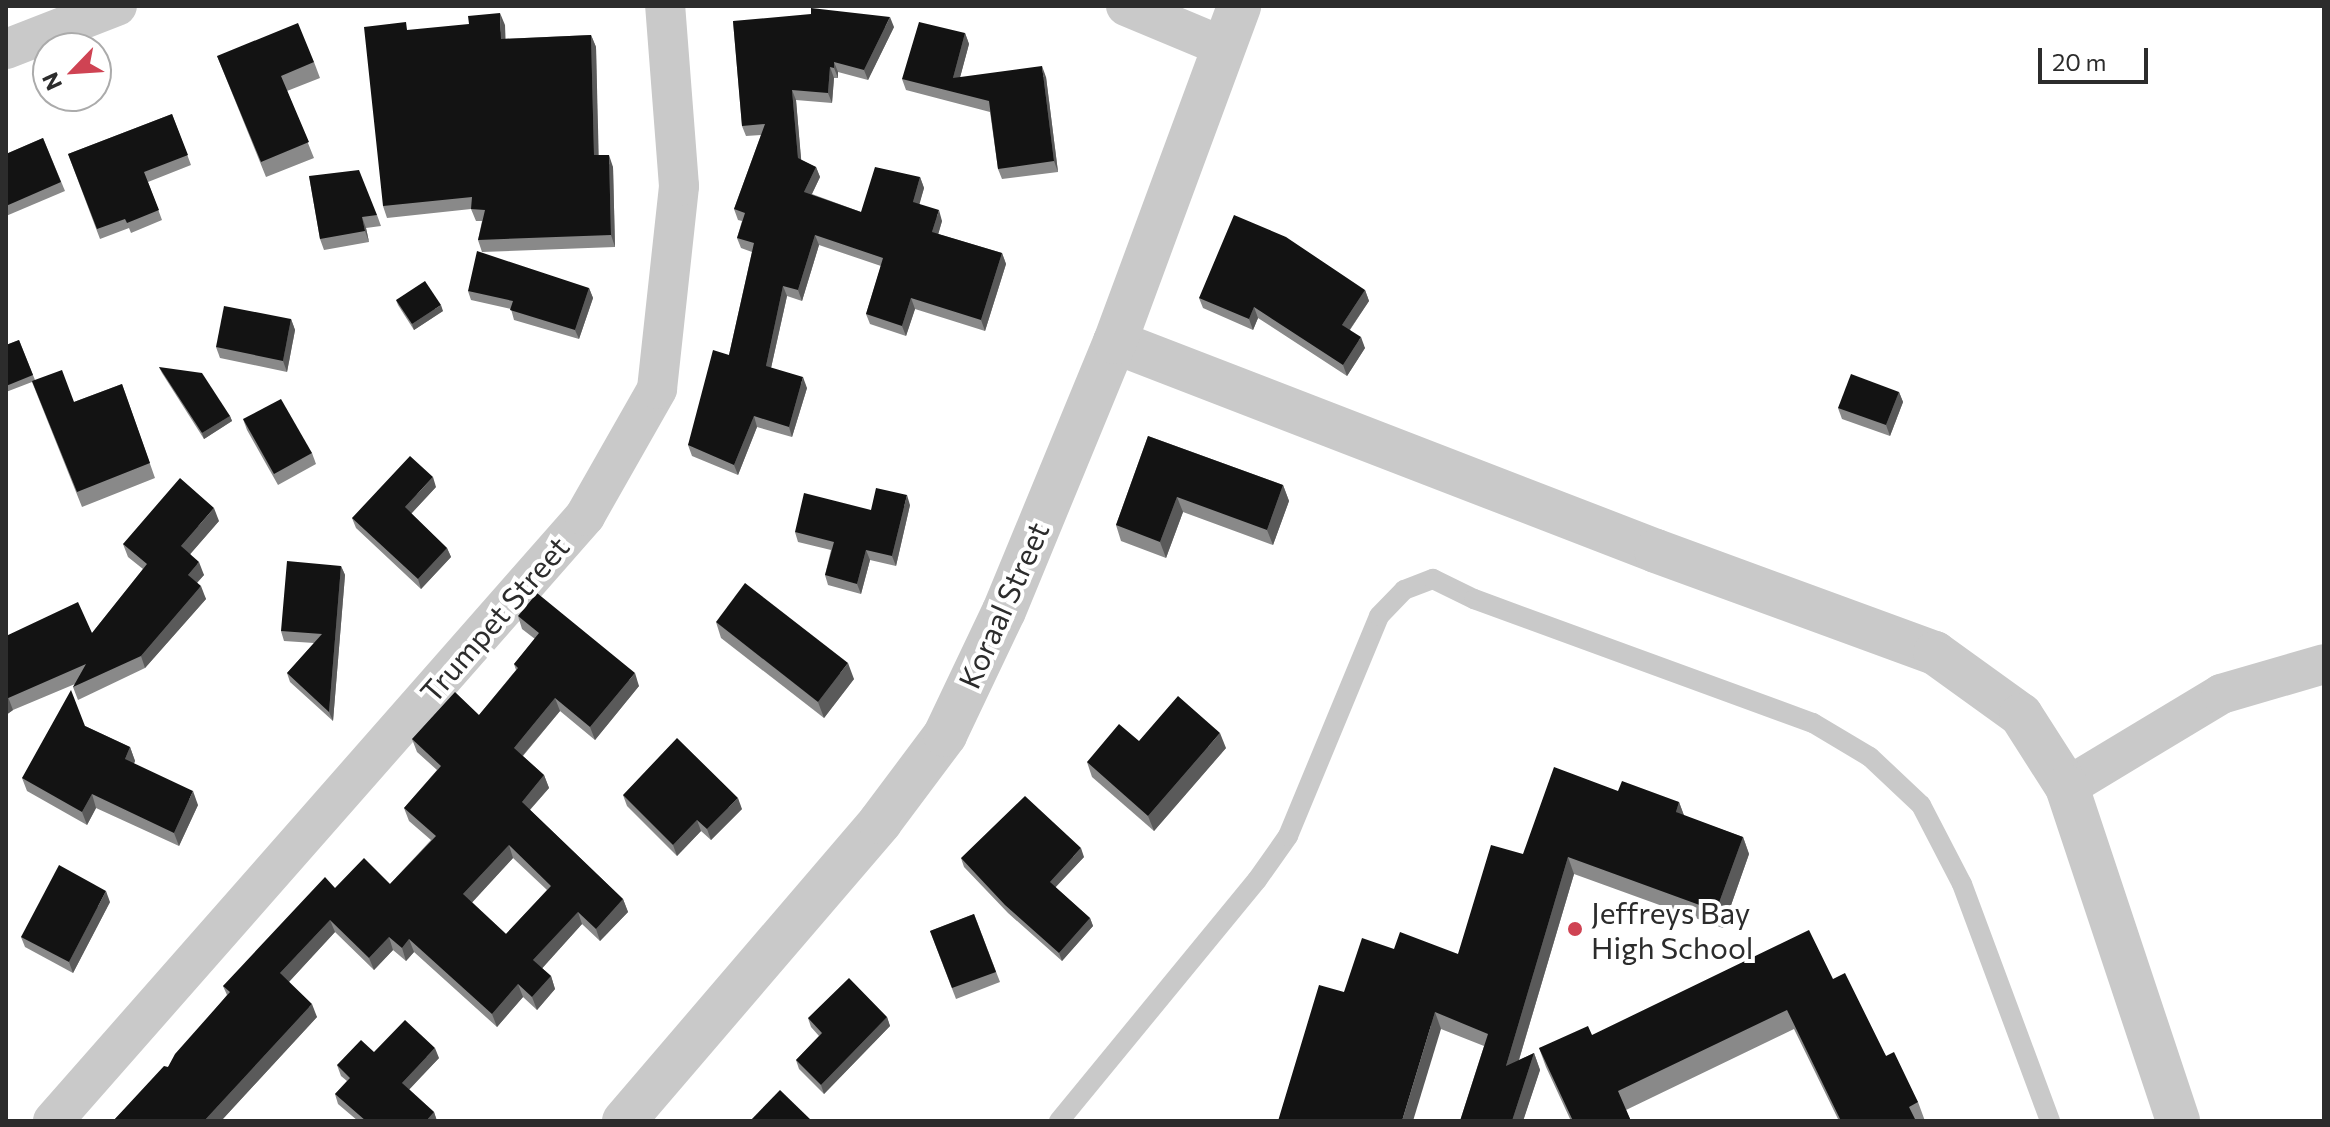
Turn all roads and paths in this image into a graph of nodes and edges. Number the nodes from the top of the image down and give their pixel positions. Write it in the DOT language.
graph roads {
  1 [pos="117,6"];
  2 [pos="665,6"];
  3 [pos="1126,6"];
  4 [pos="1239,6"];
  5 [pos="1224,47"];
  6 [pos="6,49"];
  7 [pos="1115,342"];
  8 [pos="2324,664"];
  9 [pos="2067,787"];
  10 [pos="53,1121"];
  11 [pos="624,1121"];
  12 [pos="1059,1121"];
  13 [pos="2050,1121"];
  14 [pos="2178,1121"];
  1 -- 6 [label="street"];
  2 -- 10 [label="street, Trumpet Street"];
  3 -- 5 [label="street"];
  4 -- 5 [label="street, Koraal Street"];
  5 -- 7 [label="street, Koraal Street"];
  7 -- 9 [label="street"];
  7 -- 11 [label="street, Koraal Street"];
  8 -- 9 [label="street"];
  9 -- 14 [label="street"];
  12 -- 13 [label="lane"];
}
